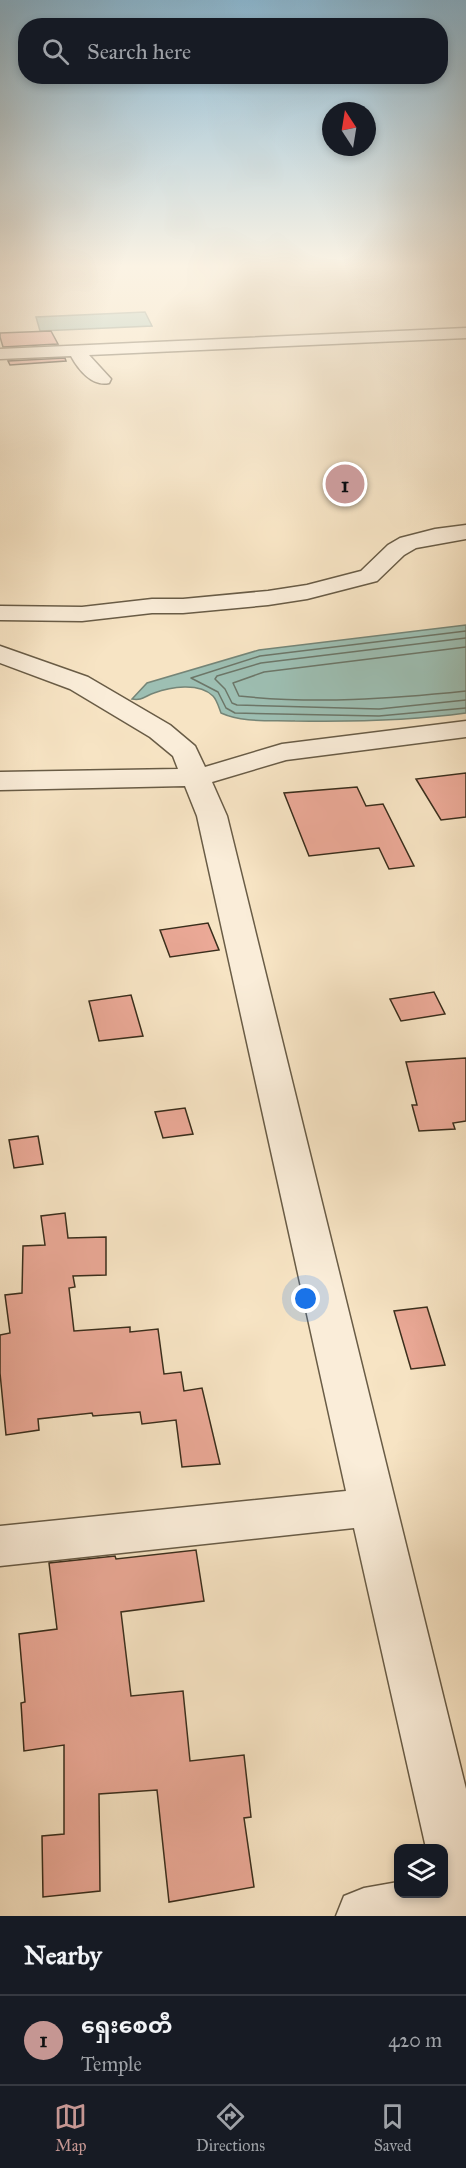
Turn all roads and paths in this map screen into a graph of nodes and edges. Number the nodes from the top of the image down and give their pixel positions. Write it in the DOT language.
graph roads {
  1 [pos="171,353"];
  2 [pos="0,354"];
  3 [pos="76,360"];
  4 [pos="102,379"];
  5 [pos="466,532"];
  6 [pos="0,613"];
  7 [pos="0,654"];
  8 [pos="466,729"];
  9 [pos="196,777"];
  10 [pos="0,781"];
  11 [pos="374,1507"];
  12 [pos="0,1546"];
  13 [pos="466,1901"];
  14 [pos="364,1916"];
  1 -- 3 [label="street"];
  2 -- 3 [label="street"];
  3 -- 4 [label="street"];
  5 -- 6 [label="street"];
  7 -- 9 [label="street"];
  8 -- 9 [label="street"];
  9 -- 10 [label="street"];
  9 -- 11 [label="street"];
  11 -- 12 [label="street"];
  11 -- 13 [label="street"];
  13 -- 14 [label="street"];
}
